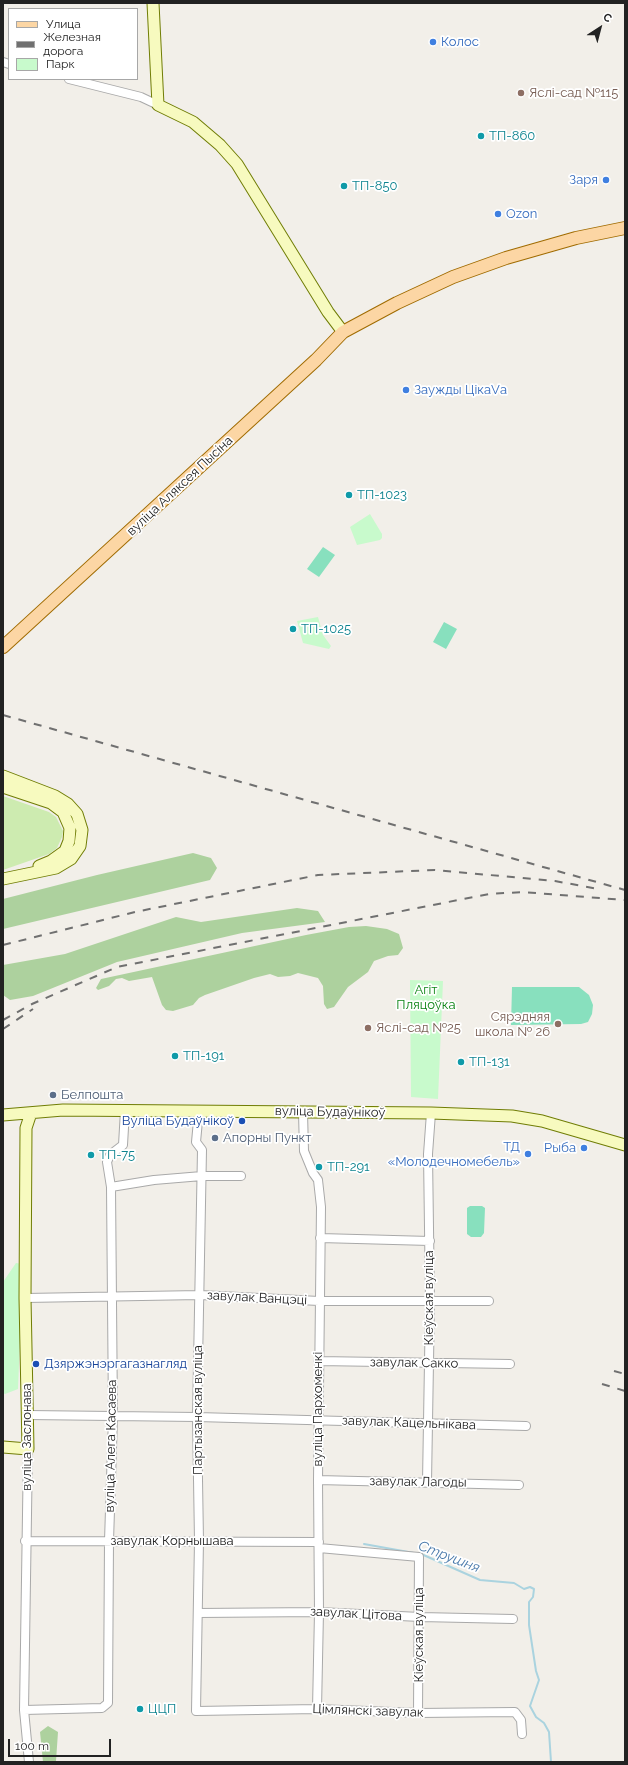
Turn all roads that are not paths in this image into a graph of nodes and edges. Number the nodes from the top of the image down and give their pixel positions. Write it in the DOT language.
graph roads {
  1 [pos="153,3"];
  2 [pos="73,80"];
  3 [pos="158,105"];
  4 [pos="625,228"];
  5 [pos="343,332"];
  6 [pos="16,638"];
  7 [pos="3,640"];
  8 [pos="3,648"];
  9 [pos="3,776"];
  10 [pos="3,787"];
  11 [pos="6,878"];
  12 [pos="125,1110"];
  13 [pos="199,1110"];
  14 [pos="303,1112"];
  15 [pos="31,1113"];
  16 [pos="431,1113"];
  17 [pos="3,1114"];
  18 [pos="625,1145"];
  19 [pos="202,1176"];
  20 [pos="241,1176"];
  21 [pos="111,1187"];
  22 [pos="320,1238"];
  23 [pos="430,1241"];
  24 [pos="200,1295"];
  25 [pos="111,1296"];
  26 [pos="25,1298"];
  27 [pos="319,1301"];
  28 [pos="489,1301"];
  29 [pos="430,1302"];
  30 [pos="318,1361"];
  31 [pos="428,1363"];
  32 [pos="510,1364"];
  33 [pos="28,1415"];
  34 [pos="113,1416"];
  35 [pos="197,1417"];
  36 [pos="319,1420"];
  37 [pos="428,1423"];
  38 [pos="526,1426"];
  39 [pos="3,1447"];
  40 [pos="28,1449"];
  41 [pos="318,1480"];
  42 [pos="427,1482"];
  43 [pos="519,1485"];
  44 [pos="199,1540"];
  45 [pos="25,1541"];
  46 [pos="109,1541"];
  47 [pos="319,1545"];
  48 [pos="419,1557"];
  49 [pos="319,1612"];
  50 [pos="198,1613"];
  51 [pos="420,1617"];
  52 [pos="513,1619"];
  53 [pos="317,1709"];
  54 [pos="24,1710"];
  55 [pos="196,1711"];
  56 [pos="418,1713"];
  57 [pos="522,1734"];
  58 [pos="29,1762"];
  1 -- 3 [label="main road"];
  2 -- 3 [label="street"];
  3 -- 5 [label="main road"];
  4 -- 5 [label="main road, вуліца Аляксея Пысіна"];
  5 -- 6 [label="main road, вуліца Аляксея Пысіна"];
  6 -- 7 [label="main road"];
  6 -- 8 [label="main road, вуліца Аляксея Пысіна"];
  9 -- 11 [label="main road"];
  10 -- 11 [label="main road"];
  12 -- 13 [label="main road, вуліца Будаўнікоў"];
  12 -- 15 [label="main road, вуліца Будаўнікоў"];
  12 -- 21 [label="street, вуліца Алега Касаева"];
  13 -- 14 [label="main road, вуліца Будаўнікоў"];
  13 -- 19 [label="street, Партызанская вуліца"];
  14 -- 16 [label="main road, вуліца Будаўнікоў"];
  14 -- 22 [label="street, вуліца Пархоменкі"];
  15 -- 17 [label="main road, вуліца Будаўнікоў"];
  15 -- 26 [label="main road, вуліца Заслонава"];
  16 -- 18 [label="main road, вуліца Будаўнікоў"];
  16 -- 23 [label="street, Кіеўская вуліца"];
  19 -- 20 [label="street"];
  19 -- 21 [label="street"];
  19 -- 24 [label="street, Партызанская вуліца"];
  21 -- 25 [label="street, вуліца Алега Касаева"];
  22 -- 23 [label="street"];
  22 -- 27 [label="street, вуліца Пархоменкі"];
  23 -- 29 [label="street, Кіеўская вуліца"];
  24 -- 25 [label="street, завулак Ванцэці"];
  24 -- 27 [label="street, завулак Ванцэці"];
  24 -- 35 [label="street, Партызанская вуліца"];
  25 -- 26 [label="street, завулак Ванцэці"];
  25 -- 34 [label="street, вуліца Алега Касаева"];
  26 -- 33 [label="main road, вуліца Заслонава"];
  27 -- 29 [label="street, завулак Ванцэці"];
  27 -- 30 [label="street, вуліца Пархоменкі"];
  28 -- 29 [label="street, завулак Ванцэці"];
  29 -- 31 [label="street, Кіеўская вуліца"];
  30 -- 31 [label="street, завулак Сакко"];
  30 -- 36 [label="street, вуліца Пархоменкі"];
  31 -- 32 [label="street, завулак Сакко"];
  31 -- 37 [label="street, Кіеўская вуліца"];
  33 -- 34 [label="street, завулак Кацельнікава"];
  33 -- 40 [label="main road, вуліца Заслонава"];
  34 -- 35 [label="street, завулак Кацельнікава"];
  34 -- 46 [label="street, вуліца Алега Касаева"];
  35 -- 36 [label="street, завулак Кацельнікава"];
  35 -- 44 [label="street, Партызанская вуліца"];
  36 -- 37 [label="street, завулак Кацельнікава"];
  36 -- 41 [label="street, вуліца Пархоменкі"];
  37 -- 38 [label="street, завулак Кацельнікава"];
  37 -- 42 [label="street, Кіеўская вуліца"];
  39 -- 40 [label="main road"];
  40 -- 45 [label="street, вуліца Заслонава"];
  41 -- 42 [label="street, завулак Лагоды"];
  41 -- 47 [label="street, вуліца Пархоменкі"];
  42 -- 43 [label="street, завулак Лагоды"];
  44 -- 46 [label="street, завулак Корнышава"];
  44 -- 47 [label="street, завулак Корнышава"];
  44 -- 50 [label="street, Партызанская вуліца"];
  45 -- 46 [label="street, завулак Корнышава"];
  45 -- 54 [label="street, вуліца Заслонава"];
  46 -- 54 [label="street, вуліца Алега Касаева"];
  47 -- 48 [label="street, завулак Корнышава"];
  47 -- 49 [label="street, вуліца Пархоменкі"];
  48 -- 51 [label="street, Кіеўская вуліца"];
  49 -- 50 [label="street, завулак Цітова"];
  49 -- 51 [label="street, завулак Цітова"];
  49 -- 53 [label="street, вуліца Пархоменкі"];
  50 -- 55 [label="street, Партызанская вуліца"];
  51 -- 52 [label="street, завулак Цітова"];
  51 -- 56 [label="street, Кіеўская вуліца"];
  53 -- 55 [label="street, Цімлянскі завулак"];
  53 -- 56 [label="street, Цімлянскі завулак"];
  54 -- 58 [label="street, вуліца Заслонава"];
  56 -- 57 [label="street, Цімлянскі завулак"];
}
